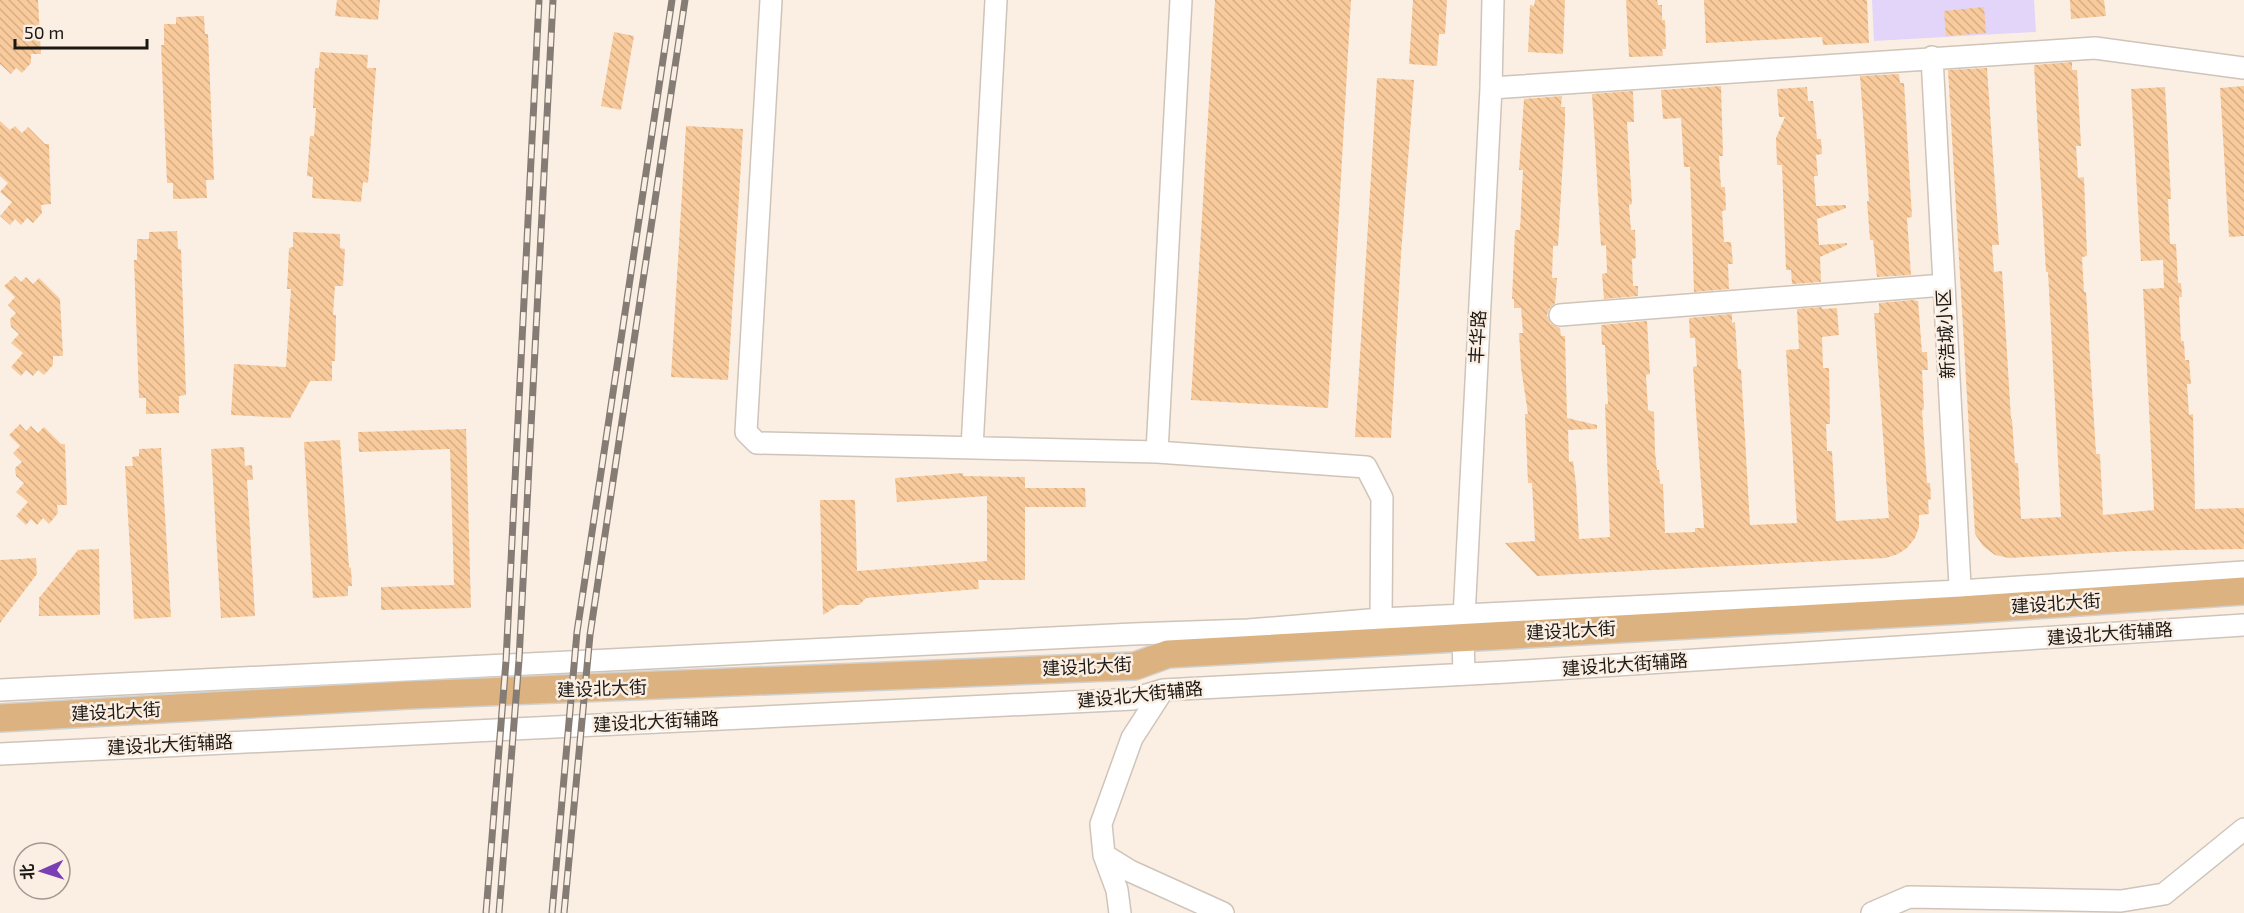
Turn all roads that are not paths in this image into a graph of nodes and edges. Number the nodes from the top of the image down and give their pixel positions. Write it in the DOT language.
graph roads {
  1 [pos="771,0"];
  2 [pos="996,0"];
  3 [pos="1181,0"];
  4 [pos="1494,0"];
  5 [pos="1932,57"];
  6 [pos="2244,68"];
  7 [pos="1491,88"];
  8 [pos="1944,285"];
  9 [pos="1560,315"];
  10 [pos="972,448"];
  11 [pos="1157,452"];
  12 [pos="2244,572"];
  13 [pos="2244,591"];
  14 [pos="1961,601"];
  15 [pos="2244,608"];
  16 [pos="1381,619"];
  17 [pos="2244,625"];
  18 [pos="1463,645"];
  19 [pos="0,690"];
  20 [pos="1163,690"];
  21 [pos="0,718"];
  22 [pos="0,754"];
  23 [pos="2244,829"];
  24 [pos="1104,855"];
  25 [pos="1120,913"];
  26 [pos="1223,913"];
  27 [pos="1872,913"];
  1 -- 10 [label="street"];
  2 -- 10 [label="street"];
  3 -- 11 [label="street"];
  4 -- 7 [label="street, 丰华路"];
  5 -- 6 [label="street"];
  5 -- 7 [label="street"];
  5 -- 8 [label="street, 新浩城小区"];
  7 -- 18 [label="street, 丰华路"];
  8 -- 9 [label="street"];
  8 -- 14 [label="street, 新浩城小区"];
  10 -- 11 [label="street"];
  11 -- 16 [label="street"];
  12 -- 14 [label="street"];
  13 -- 14 [label="main road, 建设北大街"];
  14 -- 18 [label="main road, 建设北大街"];
  15 -- 18 [label="main road"];
  16 -- 18 [label="street, 建设北大街辅路"];
  16 -- 19 [label="street, 建设北大街辅路"];
  17 -- 18 [label="street, 建设北大街辅路"];
  18 -- 20 [label="street, 建设北大街辅路"];
  18 -- 21 [label="main road, 建设北大街"];
  20 -- 22 [label="street, 建设北大街辅路"];
  20 -- 24 [label="street"];
  23 -- 27 [label="street"];
  24 -- 25 [label="street"];
  24 -- 26 [label="street"];
}
